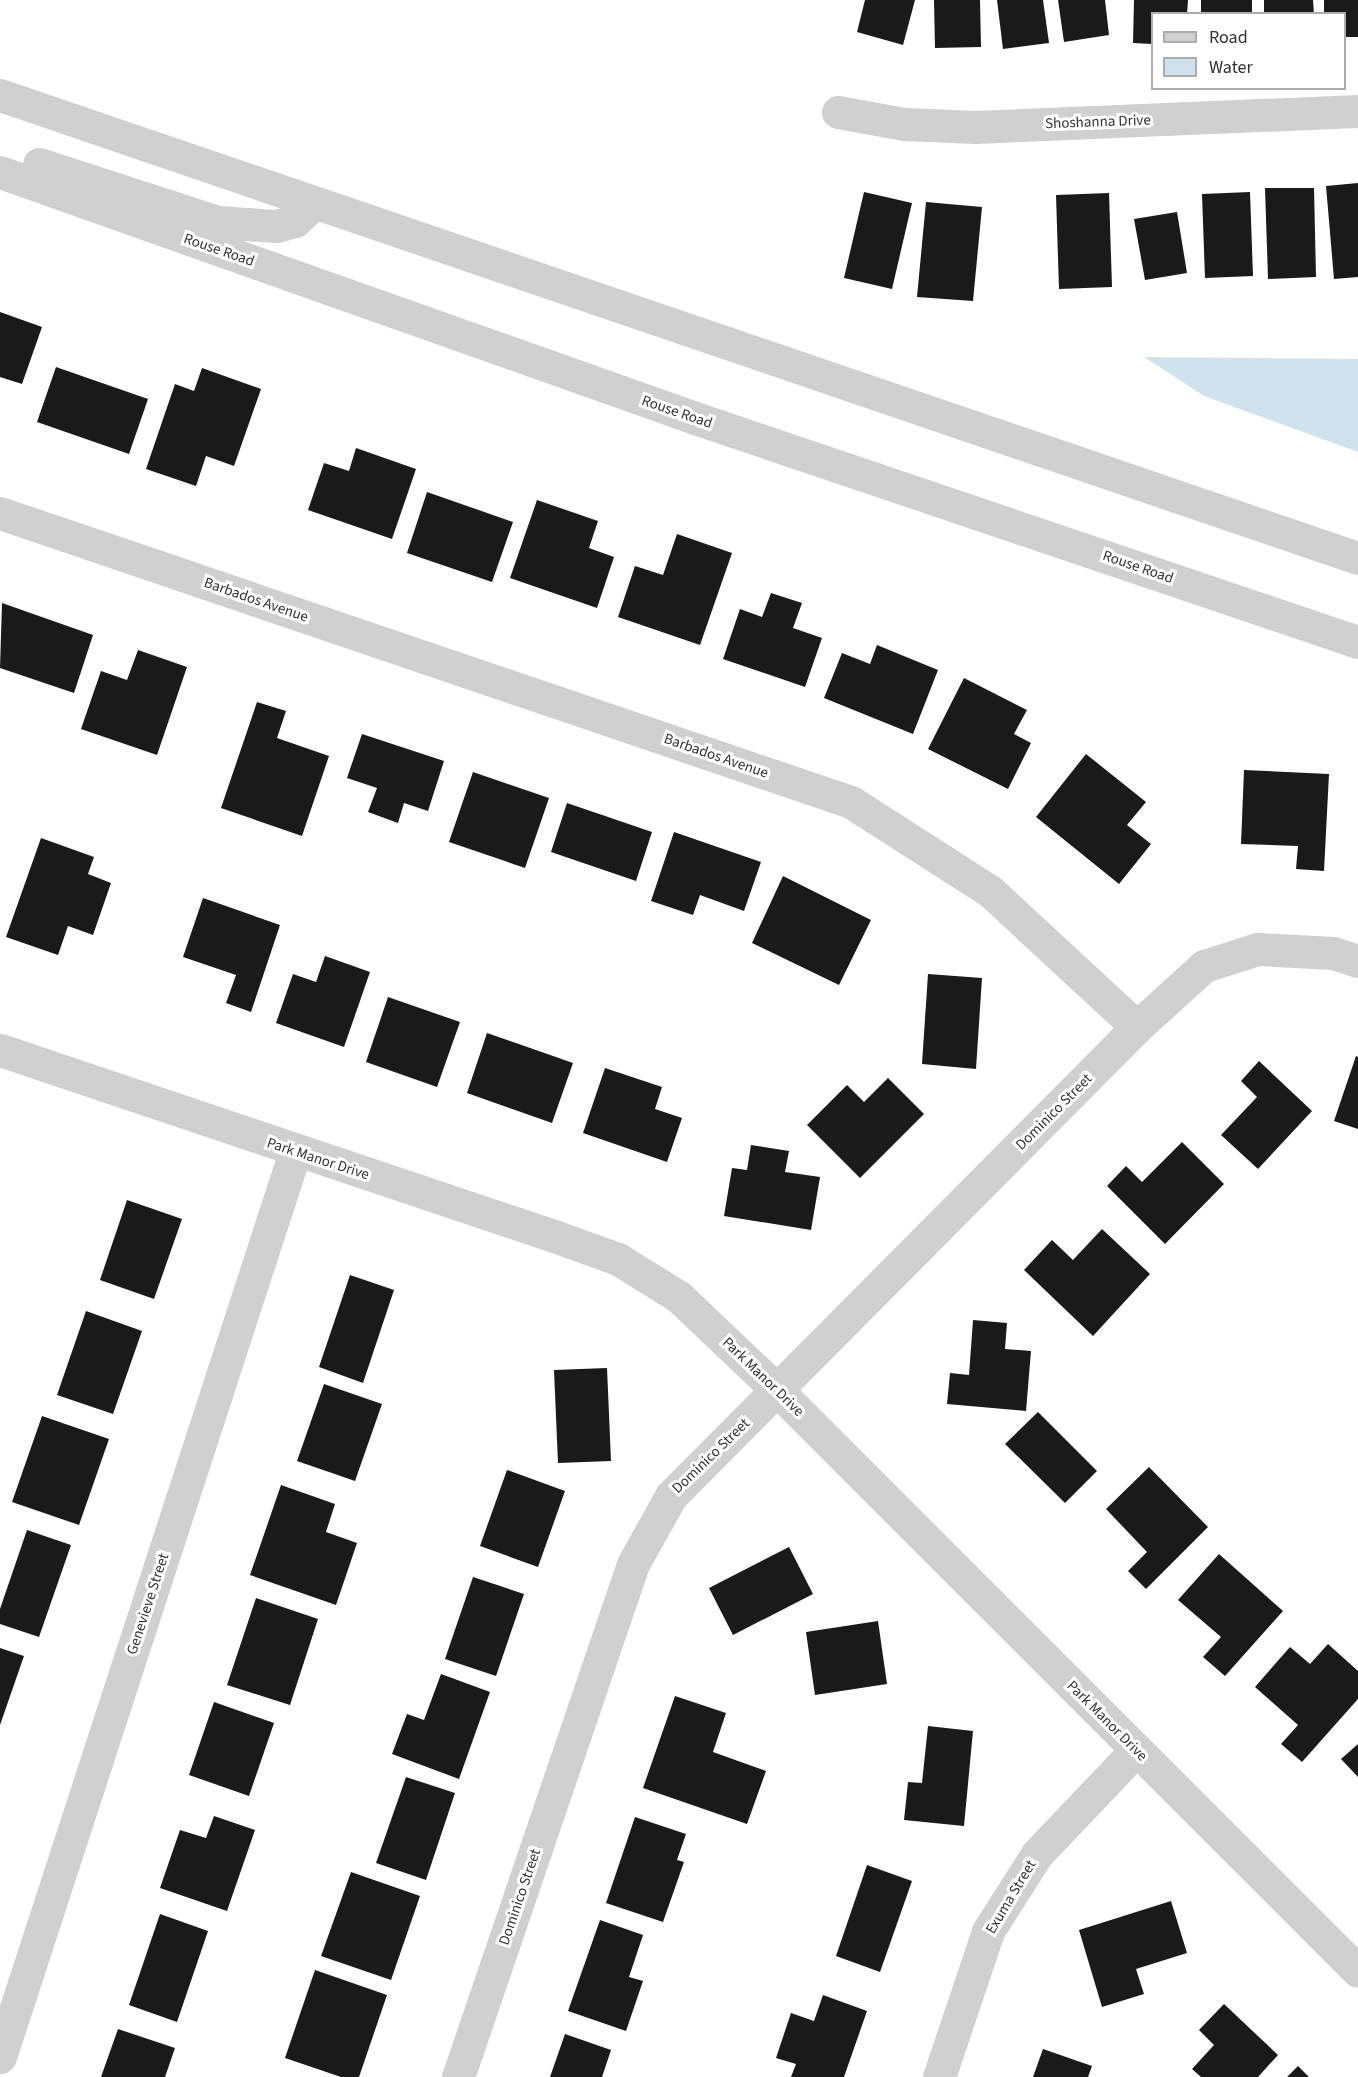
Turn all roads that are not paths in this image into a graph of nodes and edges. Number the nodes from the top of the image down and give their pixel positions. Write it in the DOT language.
graph roads {
  1 [pos="0,95"];
  2 [pos="1358,111"];
  3 [pos="838,112"];
  4 [pos="0,154"];
  5 [pos="0,172"];
  6 [pos="313,204"];
  7 [pos="0,513"];
  8 [pos="1358,558"];
  9 [pos="1358,642"];
  10 [pos="1358,961"];
  11 [pos="1137,1027"];
  12 [pos="0,1050"];
  13 [pos="295,1152"];
  14 [pos="778,1390"];
  15 [pos="1136,1750"];
  16 [pos="1358,1971"];
  17 [pos="0,2057"];
  18 [pos="458,2077"];
  19 [pos="939,2077"];
  1 -- 6 [label="street"];
  2 -- 3 [label="street, Shoshanna Drive"];
  4 -- 6 [label="street"];
  5 -- 9 [label="street, Rouse Road"];
  6 -- 8 [label="street"];
  7 -- 11 [label="street, Barbados Avenue"];
  10 -- 11 [label="street"];
  11 -- 14 [label="street, Dominico Street"];
  12 -- 13 [label="street, Park Manor Drive"];
  13 -- 14 [label="street, Park Manor Drive"];
  13 -- 17 [label="street, Genevieve Street"];
  14 -- 15 [label="street, Park Manor Drive"];
  14 -- 18 [label="street, Dominico Street"];
  15 -- 16 [label="street, Park Manor Drive"];
  15 -- 19 [label="street, Exuma Street"];
}
